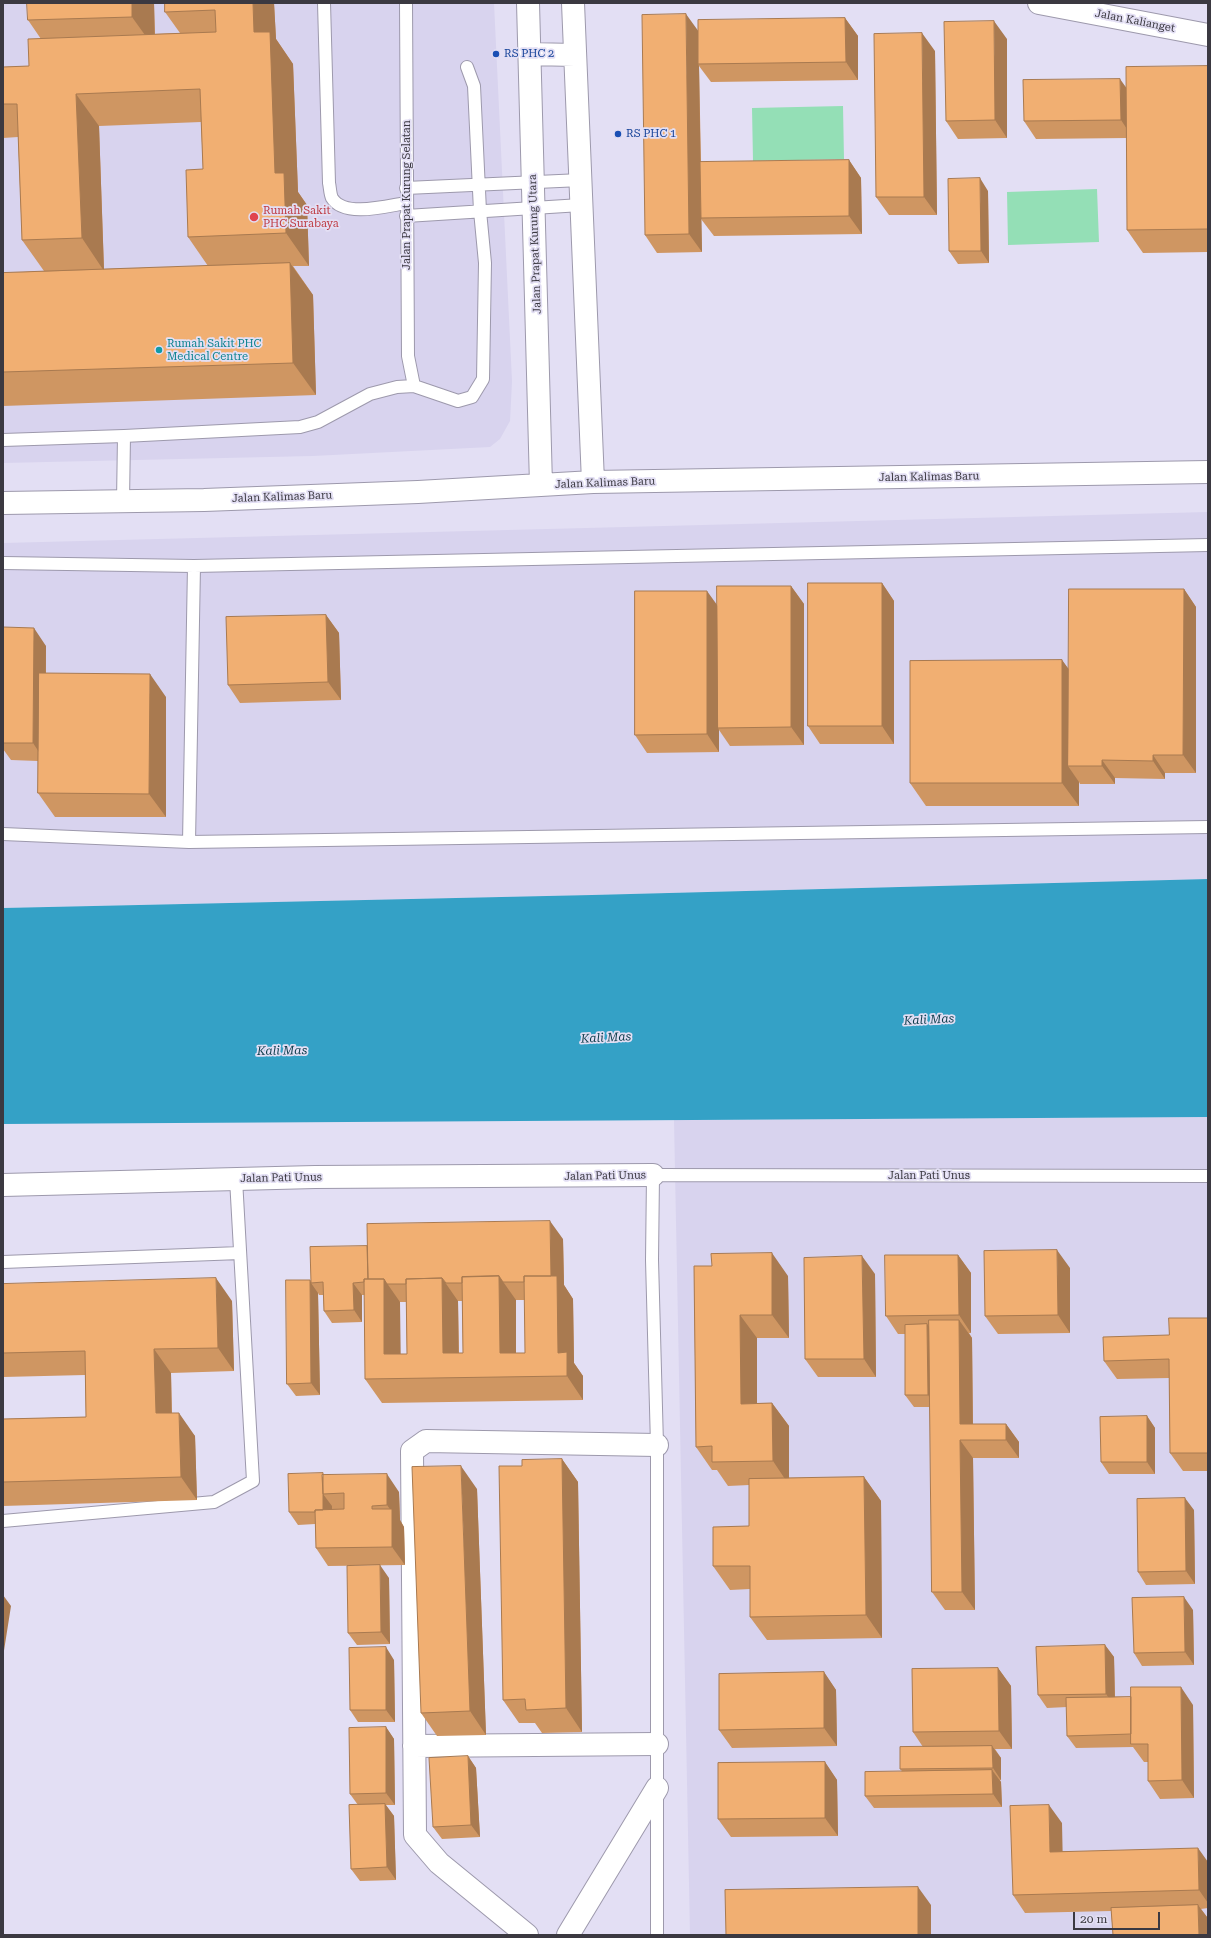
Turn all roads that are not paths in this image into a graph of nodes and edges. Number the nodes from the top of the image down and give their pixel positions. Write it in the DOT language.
graph roads {
  1 [pos="324,3"];
  2 [pos="406,3"];
  3 [pos="528,3"];
  4 [pos="573,3"];
  5 [pos="1039,3"];
  6 [pos="1208,35"];
  7 [pos="529,54"];
  8 [pos="575,55"];
  9 [pos="467,67"];
  10 [pos="581,180"];
  11 [pos="533,182"];
  12 [pos="479,184"];
  13 [pos="406,188"];
  14 [pos="406,203"];
  15 [pos="581,205"];
  16 [pos="534,208"];
  17 [pos="480,211"];
  18 [pos="406,216"];
  19 [pos="414,386"];
  20 [pos="124,436"];
  21 [pos="3,440"];
  22 [pos="1208,472"];
  23 [pos="593,482"];
  24 [pos="542,485"];
  25 [pos="123,501"];
  26 [pos="3,503"];
  27 [pos="1208,545"];
  28 [pos="3,563"];
  29 [pos="194,566"];
  30 [pos="1208,827"];
  31 [pos="3,834"];
  32 [pos="188,842"];
  33 [pos="653,1175"];
  34 [pos="1208,1176"];
  35 [pos="236,1179"];
  36 [pos="3,1185"];
  37 [pos="240,1253"];
  38 [pos="3,1262"];
  39 [pos="657,1445"];
  40 [pos="3,1521"];
  41 [pos="657,1744"];
  42 [pos="414,1746"];
  43 [pos="657,1788"];
  44 [pos="527,1935"];
  45 [pos="568,1935"];
  46 [pos="657,1935"];
  1 -- 14 [label="lane"];
  2 -- 13 [label="lane, Jalan Prapat Kurung Selatan"];
  3 -- 7 [label="street, Jalan Prapat Kurung Utara"];
  4 -- 8 [label="street"];
  5 -- 6 [label="street, Jalan Kalianget"];
  7 -- 8 [label="street"];
  7 -- 11 [label="street, Jalan Prapat Kurung Utara"];
  8 -- 10 [label="street"];
  9 -- 12 [label="lane"];
  10 -- 11 [label="lane"];
  10 -- 15 [label="street"];
  11 -- 12 [label="lane"];
  11 -- 16 [label="street, Jalan Prapat Kurung Utara"];
  12 -- 13 [label="lane"];
  12 -- 17 [label="lane"];
  13 -- 14 [label="lane, Jalan Prapat Kurung Selatan"];
  14 -- 18 [label="lane, Jalan Prapat Kurung Selatan"];
  15 -- 16 [label="lane"];
  15 -- 23 [label="street"];
  16 -- 17 [label="lane"];
  16 -- 24 [label="street, Jalan Prapat Kurung Utara"];
  17 -- 18 [label="lane"];
  17 -- 19 [label="lane"];
  18 -- 19 [label="lane, Jalan Prapat Kurung Selatan"];
  19 -- 20 [label="lane"];
  20 -- 21 [label="lane"];
  20 -- 25 [label="lane"];
  22 -- 23 [label="street, Jalan Kalimas Baru"];
  23 -- 24 [label="street, Jalan Kalimas Baru"];
  24 -- 25 [label="street, Jalan Kalimas Baru"];
  25 -- 26 [label="street, Jalan Kalimas Baru"];
  27 -- 29 [label="lane"];
  28 -- 29 [label="lane"];
  29 -- 32 [label="lane"];
  30 -- 32 [label="lane"];
  31 -- 32 [label="lane"];
  33 -- 34 [label="lane, Jalan Pati Unus"];
  33 -- 35 [label="street, Jalan Pati Unus"];
  33 -- 39 [label="lane"];
  35 -- 36 [label="street, Jalan Pati Unus"];
  35 -- 37 [label="lane"];
  37 -- 38 [label="lane"];
  37 -- 40 [label="lane"];
  39 -- 41 [label="lane"];
  39 -- 42 [label="street"];
  41 -- 42 [label="street"];
  41 -- 43 [label="lane"];
  42 -- 44 [label="street"];
  43 -- 45 [label="street"];
  43 -- 46 [label="lane"];
}
